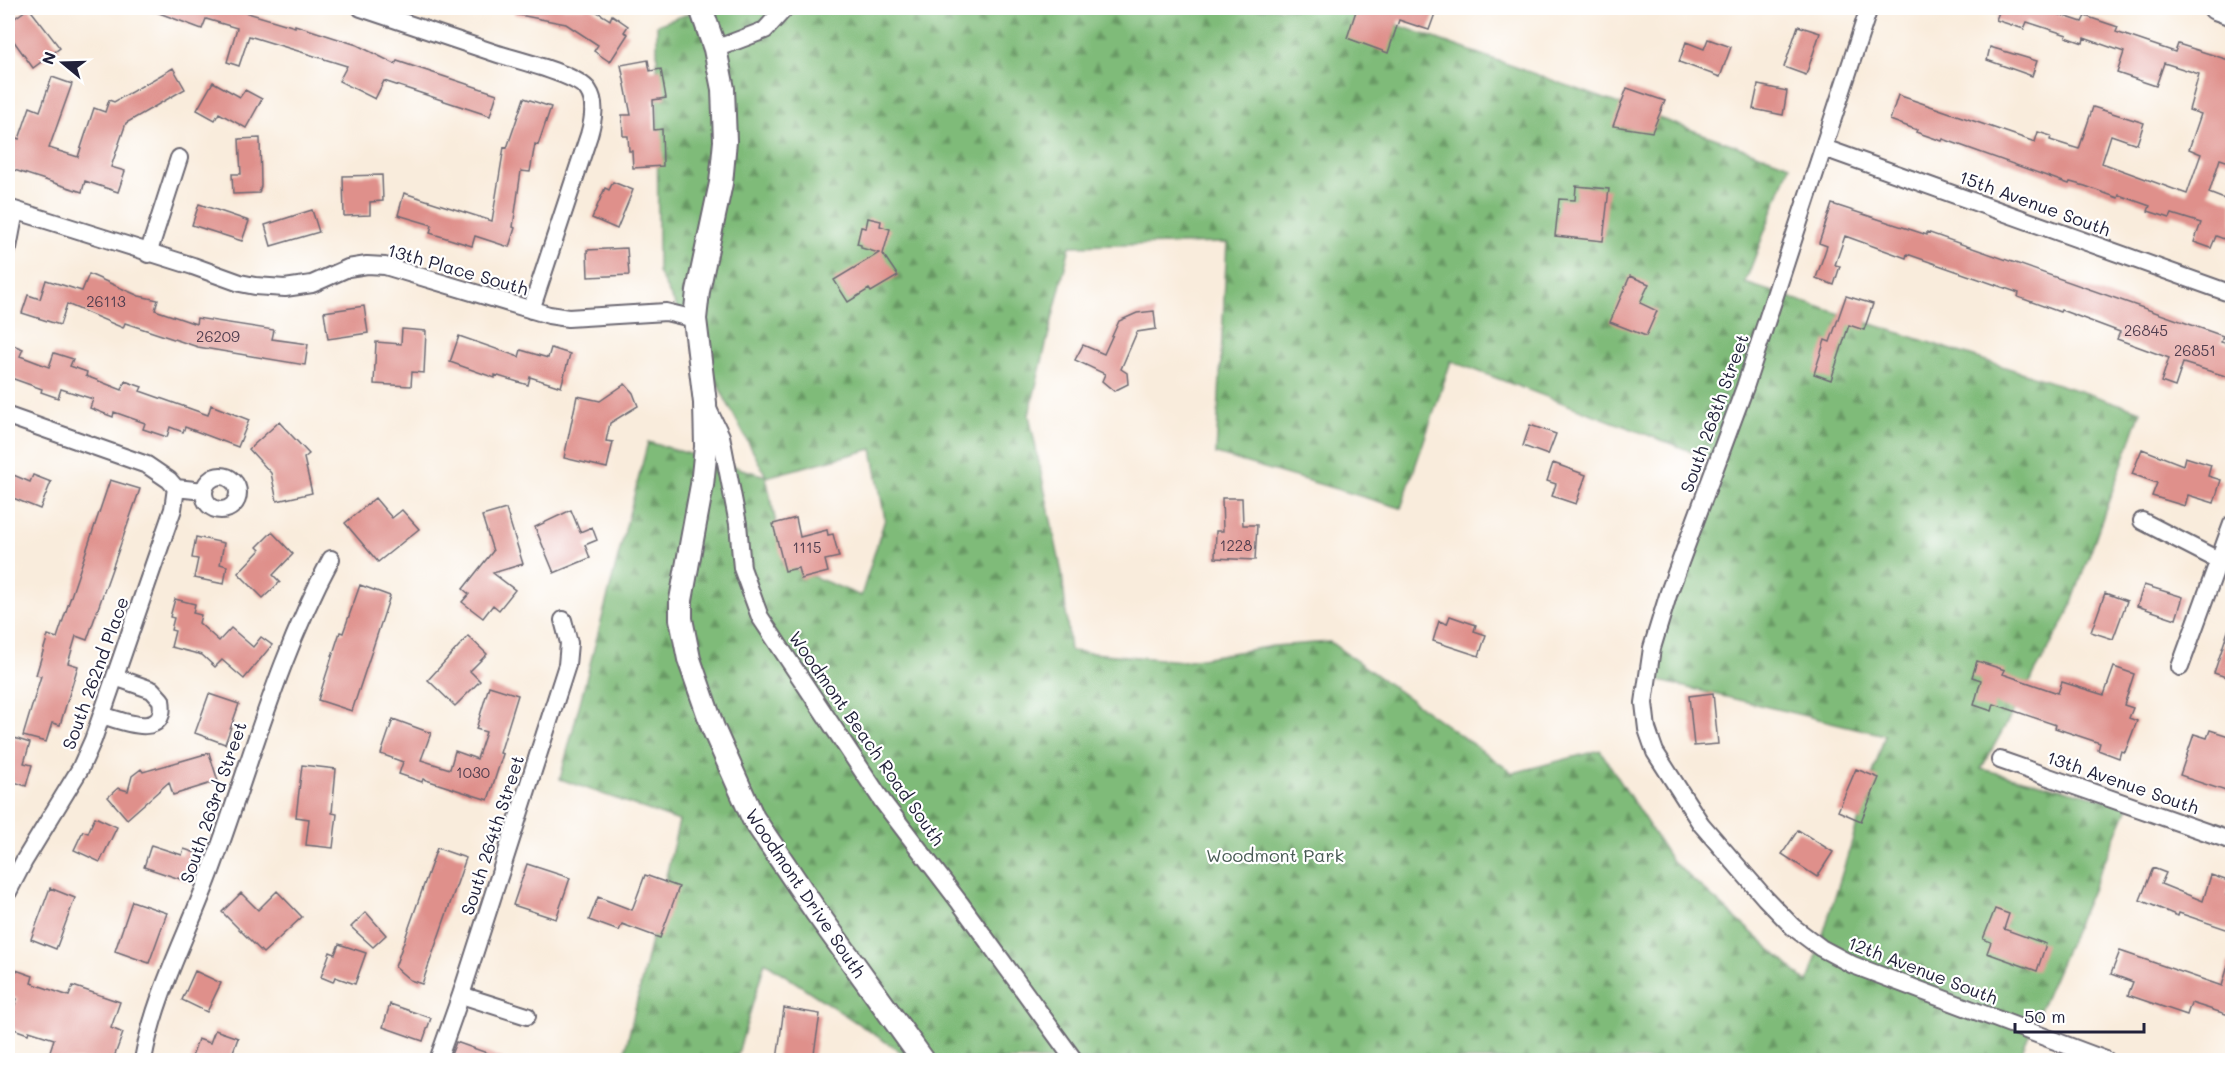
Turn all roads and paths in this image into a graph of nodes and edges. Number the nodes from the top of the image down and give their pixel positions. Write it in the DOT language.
graph roads {
  1 [pos="361,8"];
  2 [pos="701,8"];
  3 [pos="785,8"];
  4 [pos="1869,8"];
  5 [pos="2216,8"];
  6 [pos="2232,14"];
  7 [pos="715,49"];
  8 [pos="1824,148"];
  9 [pos="179,158"];
  10 [pos="11,209"];
  11 [pos="8,248"];
  12 [pos="148,254"];
  13 [pos="2232,294"];
  14 [pos="531,310"];
  15 [pos="695,319"];
  16 [pos="705,403"];
  17 [pos="8,416"];
  18 [pos="176,488"];
  19 [pos="204,491"];
  20 [pos="2142,521"];
  21 [pos="2232,524"];
  22 [pos="331,559"];
  23 [pos="2226,563"];
  24 [pos="563,620"];
  25 [pos="2180,667"];
  26 [pos="115,677"];
  27 [pos="102,715"];
  28 [pos="2000,760"];
  29 [pos="1701,824"];
  30 [pos="2232,841"];
  31 [pos="8,892"];
  32 [pos="461,995"];
  33 [pos="527,1016"];
  34 [pos="143,1060"];
  35 [pos="438,1060"];
  36 [pos="923,1060"];
  37 [pos="1074,1060"];
  38 [pos="2106,1060"];
  1 -- 14 [label="street"];
  2 -- 7 [label="main road, Woodmont Drive South"];
  3 -- 7 [label="street"];
  4 -- 8 [label="street, South 268th Street"];
  5 -- 6 [label="main road"];
  7 -- 15 [label="main road, Woodmont Drive South"];
  8 -- 13 [label="street, 15th Avenue South"];
  8 -- 29 [label="street, South 268th Street"];
  9 -- 12 [label="street"];
  10 -- 11 [label="street"];
  10 -- 12 [label="street, 13th Place South"];
  12 -- 14 [label="street, 13th Place South"];
  14 -- 15 [label="street, 13th Place South"];
  15 -- 16 [label="main road, Woodmont Drive South"];
  16 -- 36 [label="main road, Woodmont Drive South"];
  16 -- 37 [label="street, Woodmont Beach Road South"];
  17 -- 18 [label="street"];
  18 -- 19 [label="street"];
  18 -- 26 [label="street, South 262nd Place"];
  20 -- 23 [label="street"];
  21 -- 23 [label="street"];
  22 -- 34 [label="street, South 263rd Street"];
  23 -- 25 [label="street"];
  24 -- 32 [label="street, South 264th Street"];
  26 -- 27 [label="street, South 262nd Place"];
  26 -- 27 [label="street"];
  27 -- 31 [label="street, South 262nd Place"];
  28 -- 30 [label="street, 13th Avenue South"];
  29 -- 38 [label="street, 12th Avenue South"];
  32 -- 33 [label="street"];
  32 -- 35 [label="street, South 264th Street"];
}
